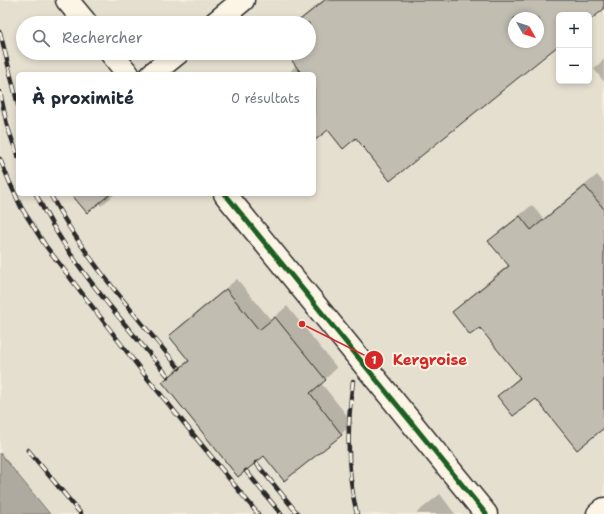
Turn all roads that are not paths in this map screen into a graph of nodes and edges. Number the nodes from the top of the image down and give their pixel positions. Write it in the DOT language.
graph roads {
  1 [pos="67,0"];
  2 [pos="243,0"];
  3 [pos="80,16"];
  4 [pos="224,16"];
  5 [pos="117,60"];
  6 [pos="169,60"];
  7 [pos="126,72"];
  8 [pos="154,72"];
  9 [pos="228,196"];
  10 [pos="604,509"];
  11 [pos="486,514"];
  12 [pos="598,514"];
  1 -- 3 [label="street"];
  2 -- 4 [label="street"];
  5 -- 7 [label="street"];
  6 -- 8 [label="street"];
  9 -- 11 [label="street"];
  10 -- 12 [label="street"];
}
